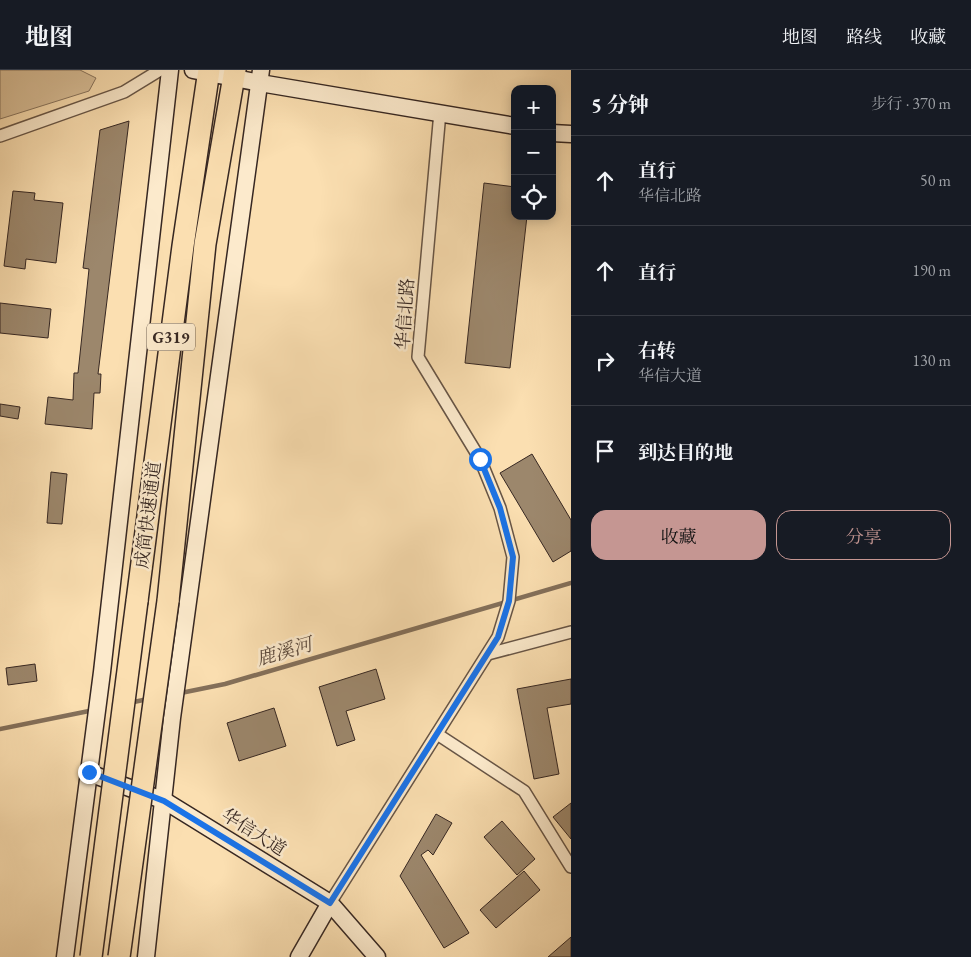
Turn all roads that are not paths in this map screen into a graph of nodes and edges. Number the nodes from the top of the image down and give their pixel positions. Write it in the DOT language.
graph roads {
  1 [pos="160,70"];
  2 [pos="170,70"];
  3 [pos="204,71"];
  4 [pos="235,74"];
  5 [pos="260,77"];
  6 [pos="440,112"];
  7 [pos="511,125"];
  8 [pos="556,133"];
  9 [pos="571,134"];
  10 [pos="0,136"];
  11 [pos="571,632"];
  12 [pos="488,654"];
  13 [pos="437,734"];
  14 [pos="89,772"];
  15 [pos="164,801"];
  16 [pos="571,867"];
  17 [pos="330,903"];
  18 [pos="65,957"];
  19 [pos="91,957"];
  20 [pos="119,957"];
  21 [pos="146,957"];
  22 [pos="300,957"];
  23 [pos="377,957"];
  1 -- 10 [label="street"];
  2 -- 14 [label="street"];
  3 -- 4 [label="street"];
  3 -- 19 [label="highway, 成简快速通道 / G319, bridge"];
  4 -- 5 [label="street"];
  4 -- 20 [label="highway, 成简快速通道 / G319, bridge"];
  5 -- 6 [label="street"];
  5 -- 15 [label="street"];
  6 -- 7 [label="street"];
  6 -- 12 [label="street, 华信北路"];
  8 -- 9 [label="street"];
  11 -- 12 [label="street"];
  12 -- 13 [label="street"];
  13 -- 16 [label="street"];
  13 -- 17 [label="street"];
  14 -- 15 [label="street, 华信大道"];
  14 -- 18 [label="street"];
  15 -- 17 [label="street, 华信大道"];
  15 -- 21 [label="street"];
  17 -- 22 [label="street"];
  17 -- 23 [label="street, 华信大道"];
}
